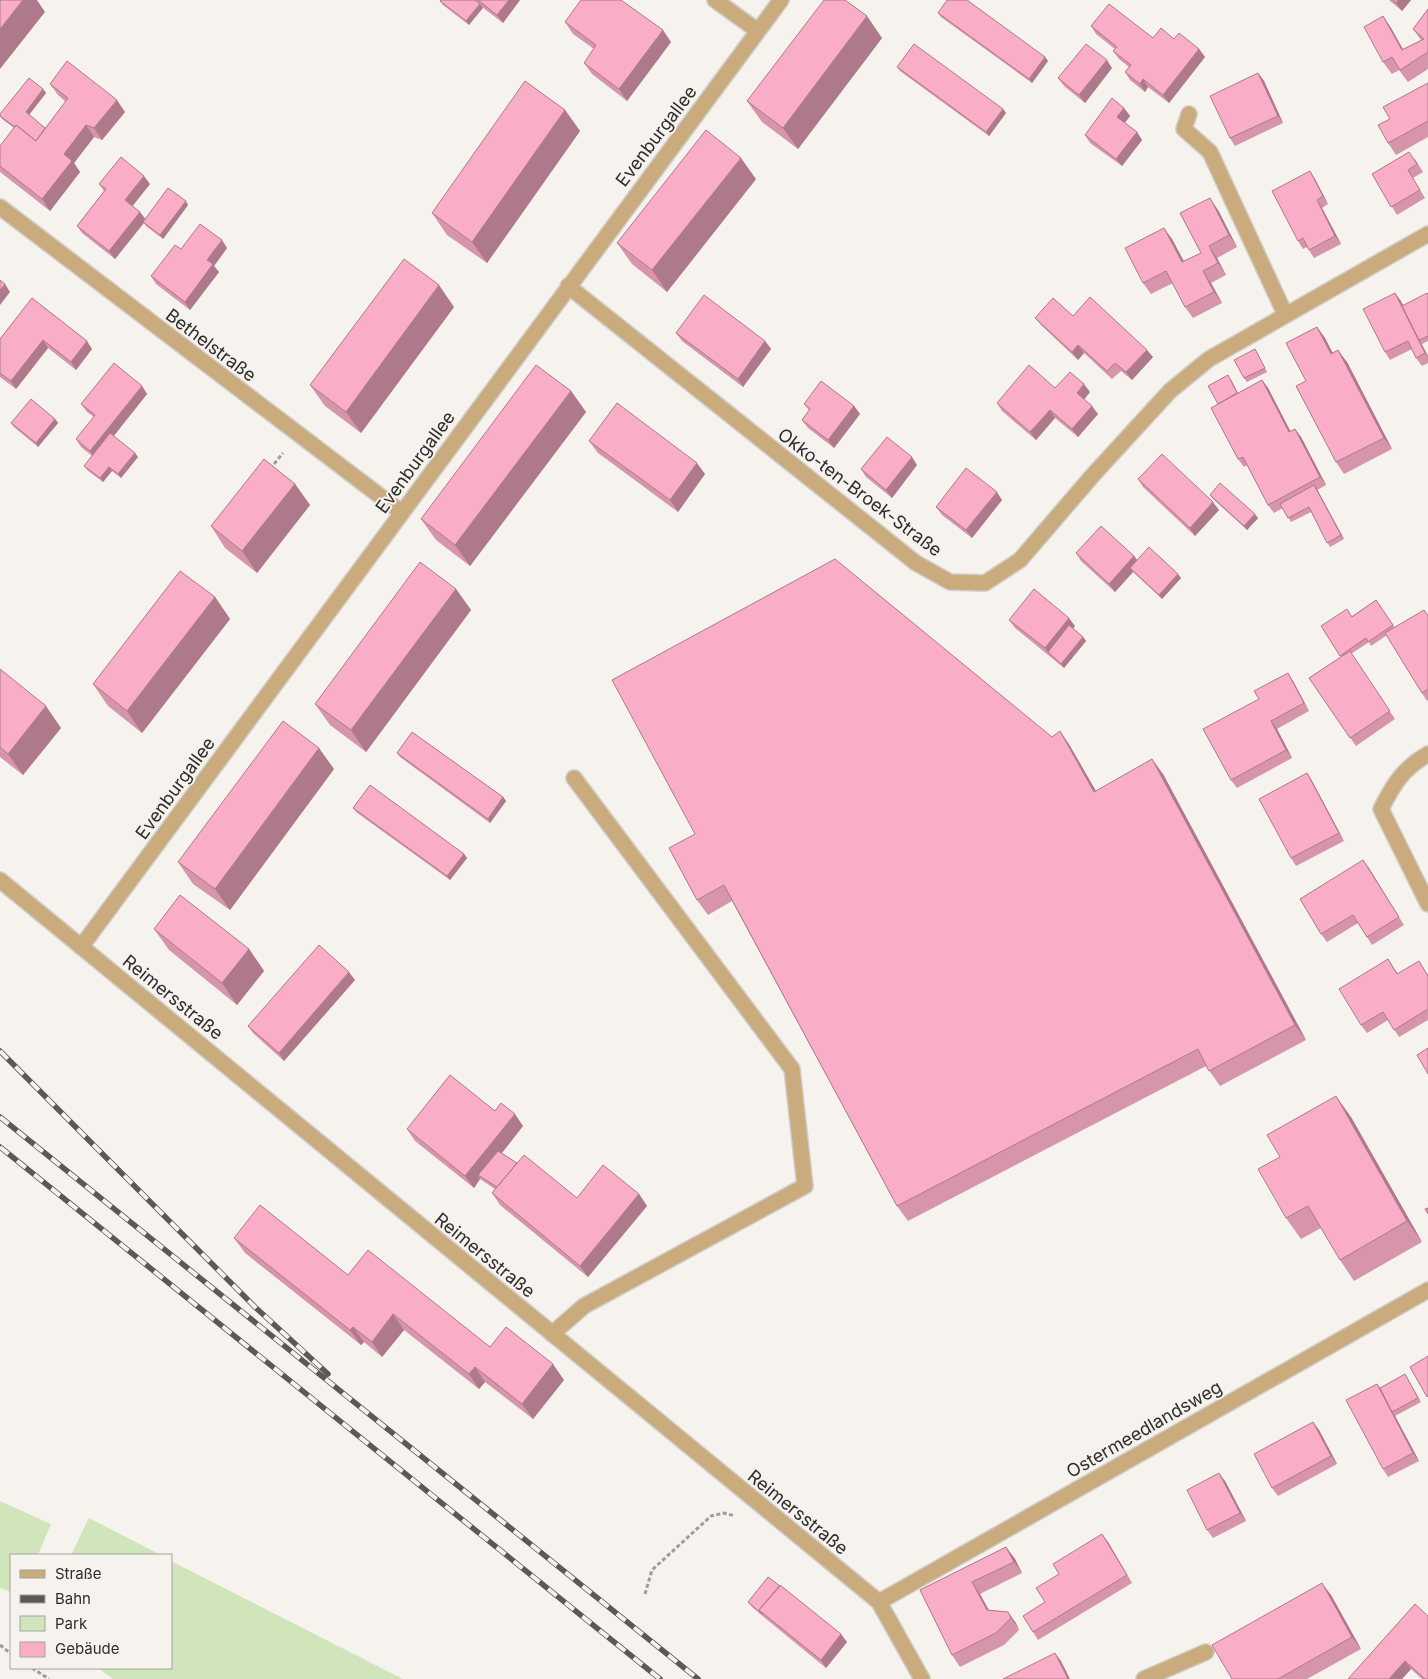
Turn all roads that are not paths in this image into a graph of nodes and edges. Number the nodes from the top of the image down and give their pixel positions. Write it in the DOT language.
graph roads {
  1 [pos="715,0"];
  2 [pos="781,0"];
  3 [pos="758,31"];
  4 [pos="1189,114"];
  5 [pos="0,207"];
  6 [pos="1428,234"];
  7 [pos="568,286"];
  8 [pos="1285,314"];
  9 [pos="402,512"];
  10 [pos="1428,754"];
  11 [pos="574,778"];
  12 [pos="0,880"];
  13 [pos="1428,904"];
  14 [pos="81,946"];
  15 [pos="1428,1290"];
  16 [pos="552,1334"];
  17 [pos="879,1602"];
  18 [pos="1206,1652"];
  19 [pos="922,1679"];
  20 [pos="1144,1679"];
  1 -- 3 [label="street"];
  2 -- 3 [label="street, Evenburgallee"];
  3 -- 7 [label="street, Evenburgallee"];
  4 -- 8 [label="street"];
  5 -- 9 [label="street, Bethelstraße"];
  6 -- 8 [label="street, Okko-ten-Broek-Straße"];
  7 -- 8 [label="street, Okko-ten-Broek-Straße"];
  7 -- 9 [label="street, Evenburgallee"];
  9 -- 14 [label="street, Evenburgallee"];
  10 -- 13 [label="street"];
  11 -- 16 [label="street"];
  12 -- 14 [label="street, Reimersstraße"];
  14 -- 16 [label="street, Reimersstraße"];
  15 -- 17 [label="street, Ostermeedlandsweg"];
  16 -- 17 [label="street, Reimersstraße"];
  17 -- 19 [label="street, Reimersstraße"];
  18 -- 20 [label="street"];
}
